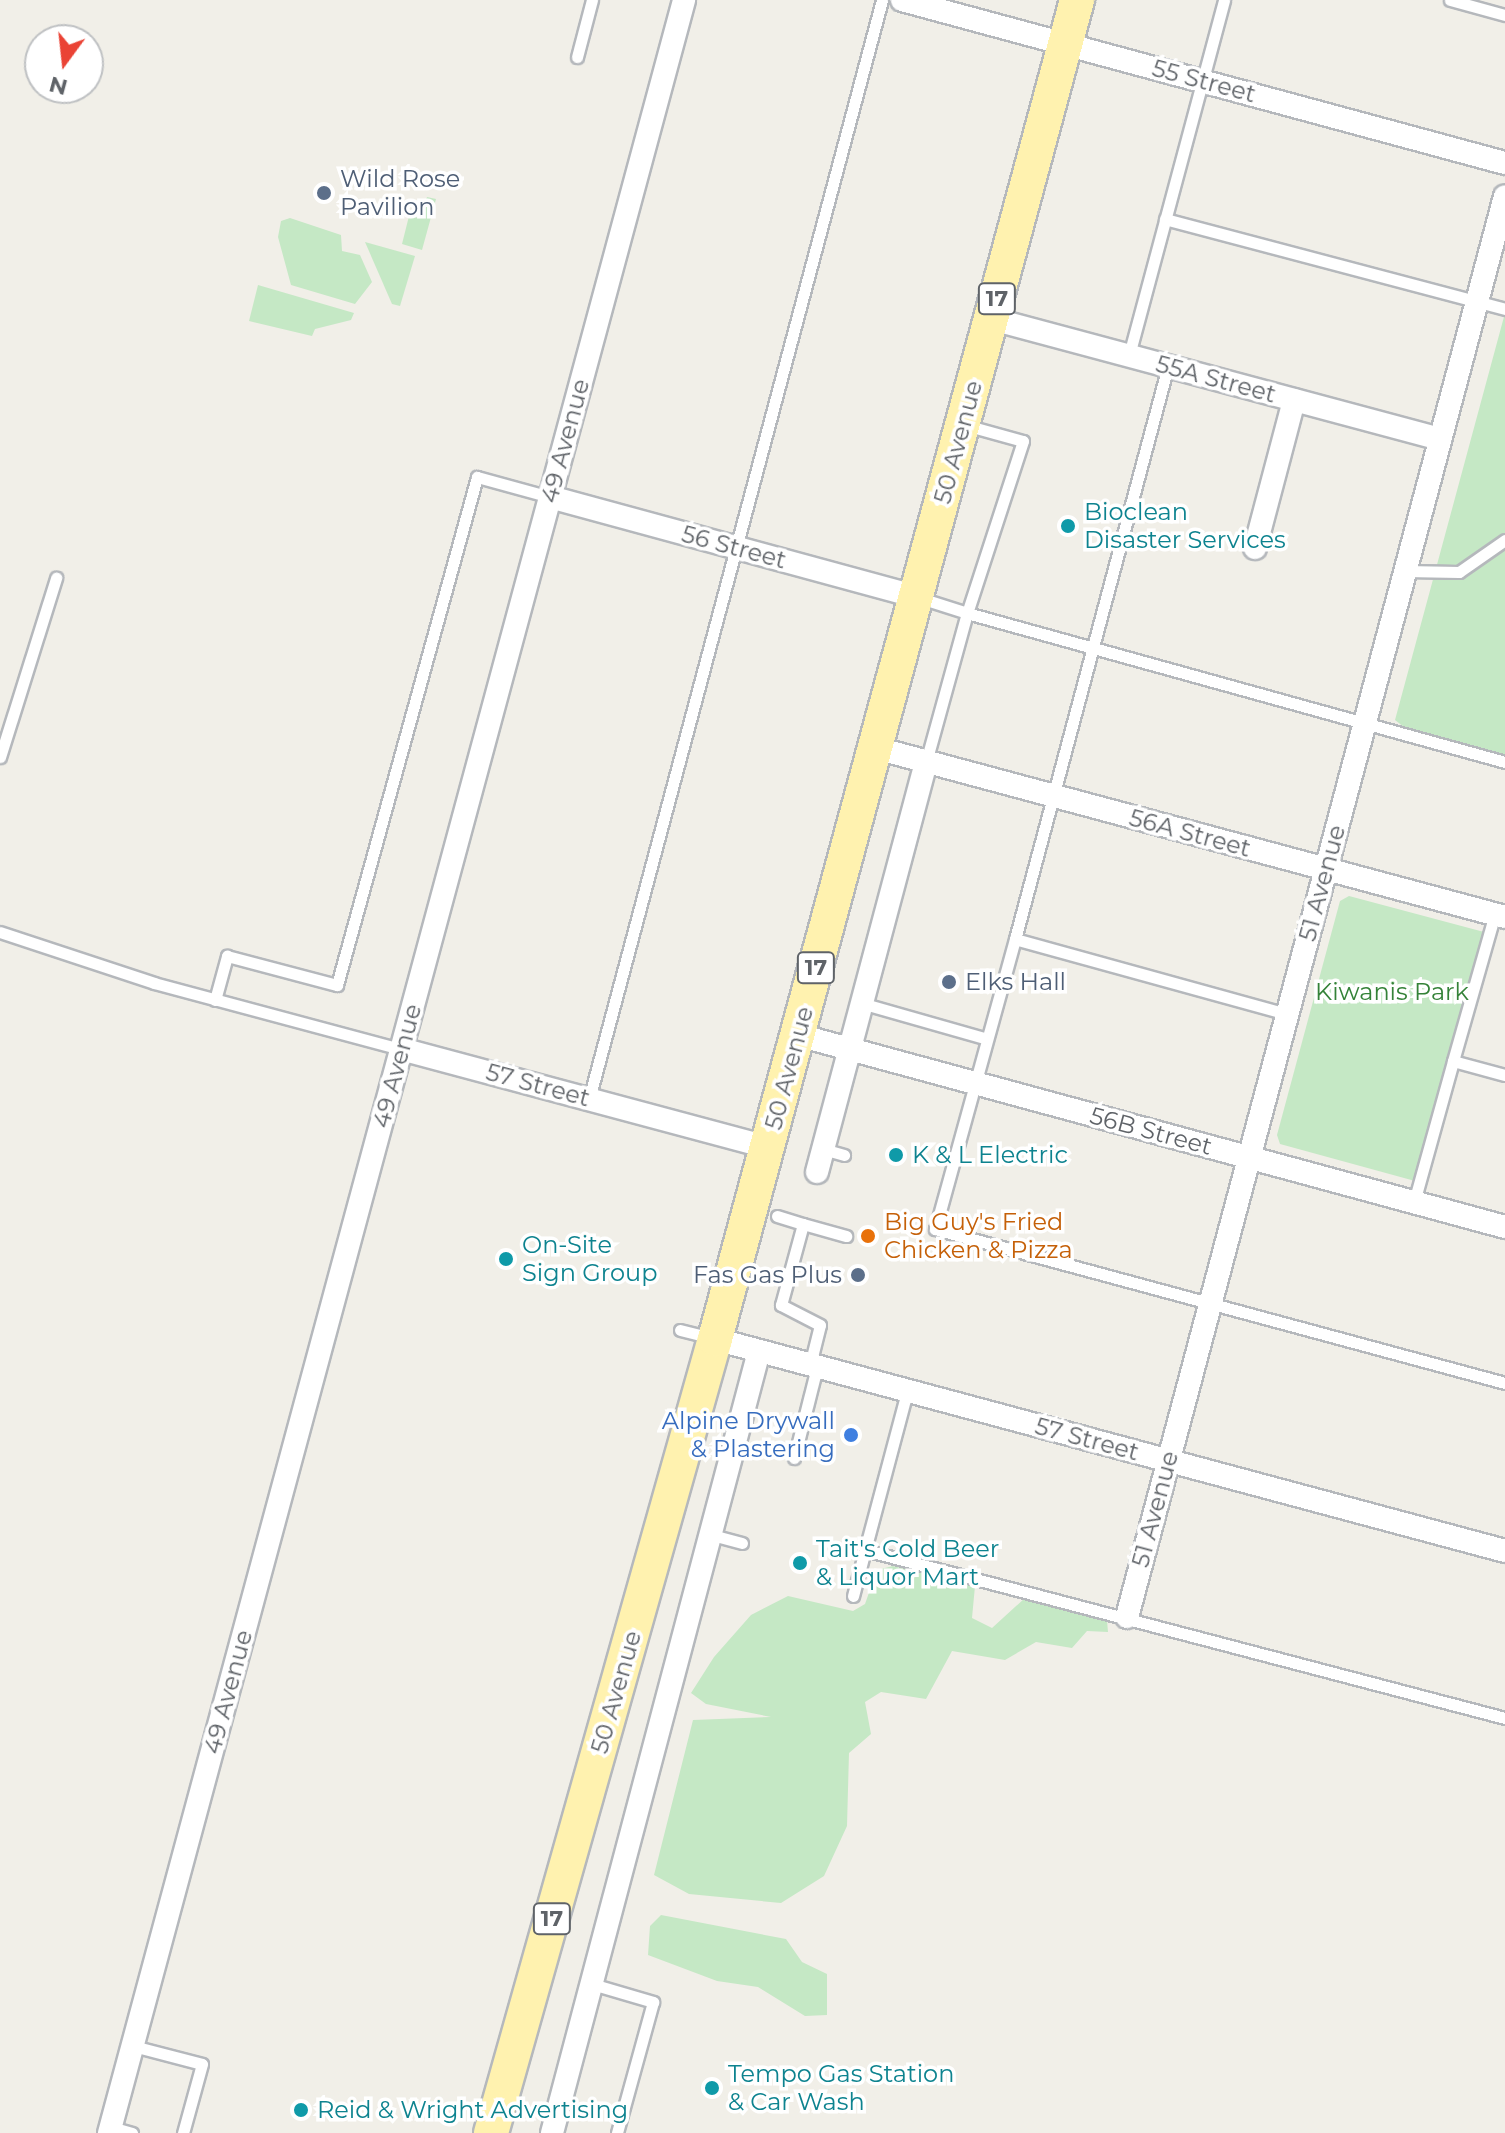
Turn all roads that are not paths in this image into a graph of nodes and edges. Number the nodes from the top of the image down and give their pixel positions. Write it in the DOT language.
graph roads {
  1 [pos="592,0"];
  2 [pos="684,0"];
  3 [pos="882,0"];
  4 [pos="902,0"];
  5 [pos="1077,0"];
  6 [pos="1224,0"];
  7 [pos="1450,0"];
  8 [pos="1505,15"];
  9 [pos="1065,44"];
  10 [pos="577,57"];
  11 [pos="1201,81"];
  12 [pos="1505,163"];
  13 [pos="1505,196"];
  14 [pos="1165,219"];
  15 [pos="1477,300"];
  16 [pos="1505,309"];
  17 [pos="992,319"];
  18 [pos="1129,355"];
  19 [pos="1168,366"];
  20 [pos="1294,400"];
  21 [pos="963,424"];
  22 [pos="1440,439"];
  23 [pos="550,497"];
  24 [pos="1505,540"];
  25 [pos="734,547"];
  26 [pos="1255,548"];
  27 [pos="1405,571"];
  28 [pos="56,578"];
  29 [pos="917,597"];
  30 [pos="967,613"];
  31 [pos="1093,650"];
  32 [pos="1364,724"];
  33 [pos="876,748"];
  34 [pos="0,757"];
  35 [pos="926,762"];
  36 [pos="1505,762"];
  37 [pos="1054,796"];
  38 [pos="1326,869"];
  39 [pos="1500,916"];
  40 [pos="0,932"];
  41 [pos="1015,939"];
  42 [pos="215,1000"];
  43 [pos="861,1003"];
  44 [pos="1287,1014"];
  45 [pos="798,1035"];
  46 [pos="984,1038"];
  47 [pos="401,1049"];
  48 [pos="848,1049"];
  49 [pos="1453,1061"];
  50 [pos="1505,1075"];
  51 [pos="974,1083"];
  52 [pos="589,1099"];
  53 [pos="768,1147"];
  54 [pos="1249,1157"];
  55 [pos="817,1172"];
  56 [pos="1414,1202"];
  57 [pos="777,1216"];
  58 [pos="803,1224"];
  59 [pos="1505,1227"];
  60 [pos="846,1236"];
  61 [pos="1210,1304"];
  62 [pos="680,1330"];
  63 [pos="715,1339"];
  64 [pos="759,1351"];
  65 [pos="813,1366"];
  66 [pos="1505,1383"];
  67 [pos="907,1392"];
  68 [pos="794,1458"];
  69 [pos="1168,1460"];
  70 [pos="712,1535"];
  71 [pos="742,1543"];
  72 [pos="865,1550"];
  73 [pos="1505,1551"];
  74 [pos="853,1596"];
  75 [pos="1127,1617"];
  76 [pos="1505,1718"];
  77 [pos="592,1984"];
  78 [pos="133,2046"];
  79 [pos="117,2131"];
  80 [pos="183,2133"];
  81 [pos="491,2133"];
  82 [pos="552,2133"];
  83 [pos="617,2133"];
  1 -- 10 [label="lane"];
  2 -- 23 [label="street, 49 Avenue"];
  3 -- 25 [label="lane"];
  4 -- 9 [label="street, 55 Street"];
  5 -- 9 [label="main road, 50 Avenue / 17"];
  6 -- 11 [label="lane"];
  7 -- 8 [label="lane"];
  9 -- 11 [label="street, 55 Street"];
  9 -- 17 [label="main road, 50 Avenue / 17"];
  11 -- 12 [label="street, 55 Street"];
  11 -- 14 [label="lane"];
  13 -- 15 [label="street, 51 Avenue"];
  14 -- 15 [label="lane"];
  14 -- 18 [label="lane"];
  15 -- 16 [label="lane"];
  15 -- 22 [label="street, 51 Avenue"];
  17 -- 18 [label="street, 55A Street"];
  17 -- 21 [label="main road, 50 Avenue / 17"];
  18 -- 19 [label="street, 55A Street"];
  19 -- 20 [label="street, 55A Street"];
  19 -- 31 [label="lane"];
  20 -- 22 [label="street, 55A Street"];
  20 -- 26 [label="street"];
  21 -- 29 [label="main road, 50 Avenue / 17"];
  21 -- 30 [label="lane"];
  22 -- 27 [label="street, 51 Avenue"];
  23 -- 25 [label="street, 56 Street"];
  23 -- 42 [label="lane"];
  23 -- 47 [label="street, 49 Avenue"];
  24 -- 27 [label="lane"];
  25 -- 29 [label="street, 56 Street"];
  25 -- 52 [label="lane"];
  27 -- 32 [label="street, 51 Avenue"];
  28 -- 34 [label="lane"];
  29 -- 30 [label="lane"];
  29 -- 33 [label="main road, 50 Avenue / 17"];
  30 -- 31 [label="lane"];
  30 -- 35 [label="lane"];
  31 -- 32 [label="lane"];
  31 -- 37 [label="lane"];
  32 -- 36 [label="lane"];
  32 -- 38 [label="street, 51 Avenue"];
  33 -- 35 [label="street, 56A Street"];
  33 -- 45 [label="main road, 50 Avenue / 17"];
  35 -- 37 [label="street, 56A Street"];
  35 -- 43 [label="street"];
  37 -- 38 [label="street, 56A Street"];
  37 -- 41 [label="lane"];
  38 -- 39 [label="street, 56A Street"];
  38 -- 44 [label="street, 51 Avenue"];
  39 -- 49 [label="lane"];
  40 -- 42 [label="lane"];
  41 -- 44 [label="lane"];
  41 -- 46 [label="lane"];
  42 -- 47 [label="lane"];
  43 -- 46 [label="lane"];
  43 -- 48 [label="street"];
  44 -- 54 [label="street, 51 Avenue"];
  45 -- 48 [label="street, 56B Street"];
  45 -- 53 [label="main road, 50 Avenue / 17"];
  46 -- 51 [label="lane"];
  47 -- 52 [label="street, 57 Street"];
  47 -- 78 [label="street, 49 Avenue"];
  48 -- 51 [label="street, 56B Street"];
  48 -- 55 [label="street"];
  49 -- 50 [label="lane"];
  49 -- 56 [label="lane"];
  51 -- 54 [label="street, 56B Street"];
  51 -- 61 [label="lane"];
  52 -- 53 [label="street, 57 Street"];
  53 -- 63 [label="main road, 50 Avenue / 17"];
  54 -- 56 [label="street, 56B Street"];
  54 -- 61 [label="street, 51 Avenue"];
  56 -- 59 [label="street, 56B Street"];
  57 -- 58 [label="lane"];
  58 -- 60 [label="lane"];
  58 -- 65 [label="lane"];
  61 -- 66 [label="lane"];
  61 -- 69 [label="street, 51 Avenue"];
  62 -- 63 [label="lane"];
  63 -- 64 [label="street, 57 Street"];
  63 -- 81 [label="main road, 50 Avenue / 17"];
  64 -- 65 [label="street, 57 Street"];
  64 -- 70 [label="street"];
  65 -- 67 [label="street, 57 Street"];
  65 -- 68 [label="lane"];
  67 -- 69 [label="street, 57 Street"];
  67 -- 72 [label="lane"];
  69 -- 73 [label="street, 57 Street"];
  69 -- 75 [label="street, 51 Avenue"];
  70 -- 71 [label="lane"];
  70 -- 77 [label="street"];
  72 -- 74 [label="lane"];
  72 -- 75 [label="lane"];
  75 -- 76 [label="lane"];
  77 -- 82 [label="street"];
  77 -- 83 [label="lane"];
  78 -- 79 [label="street, 49 Avenue"];
  78 -- 80 [label="lane"];
}
